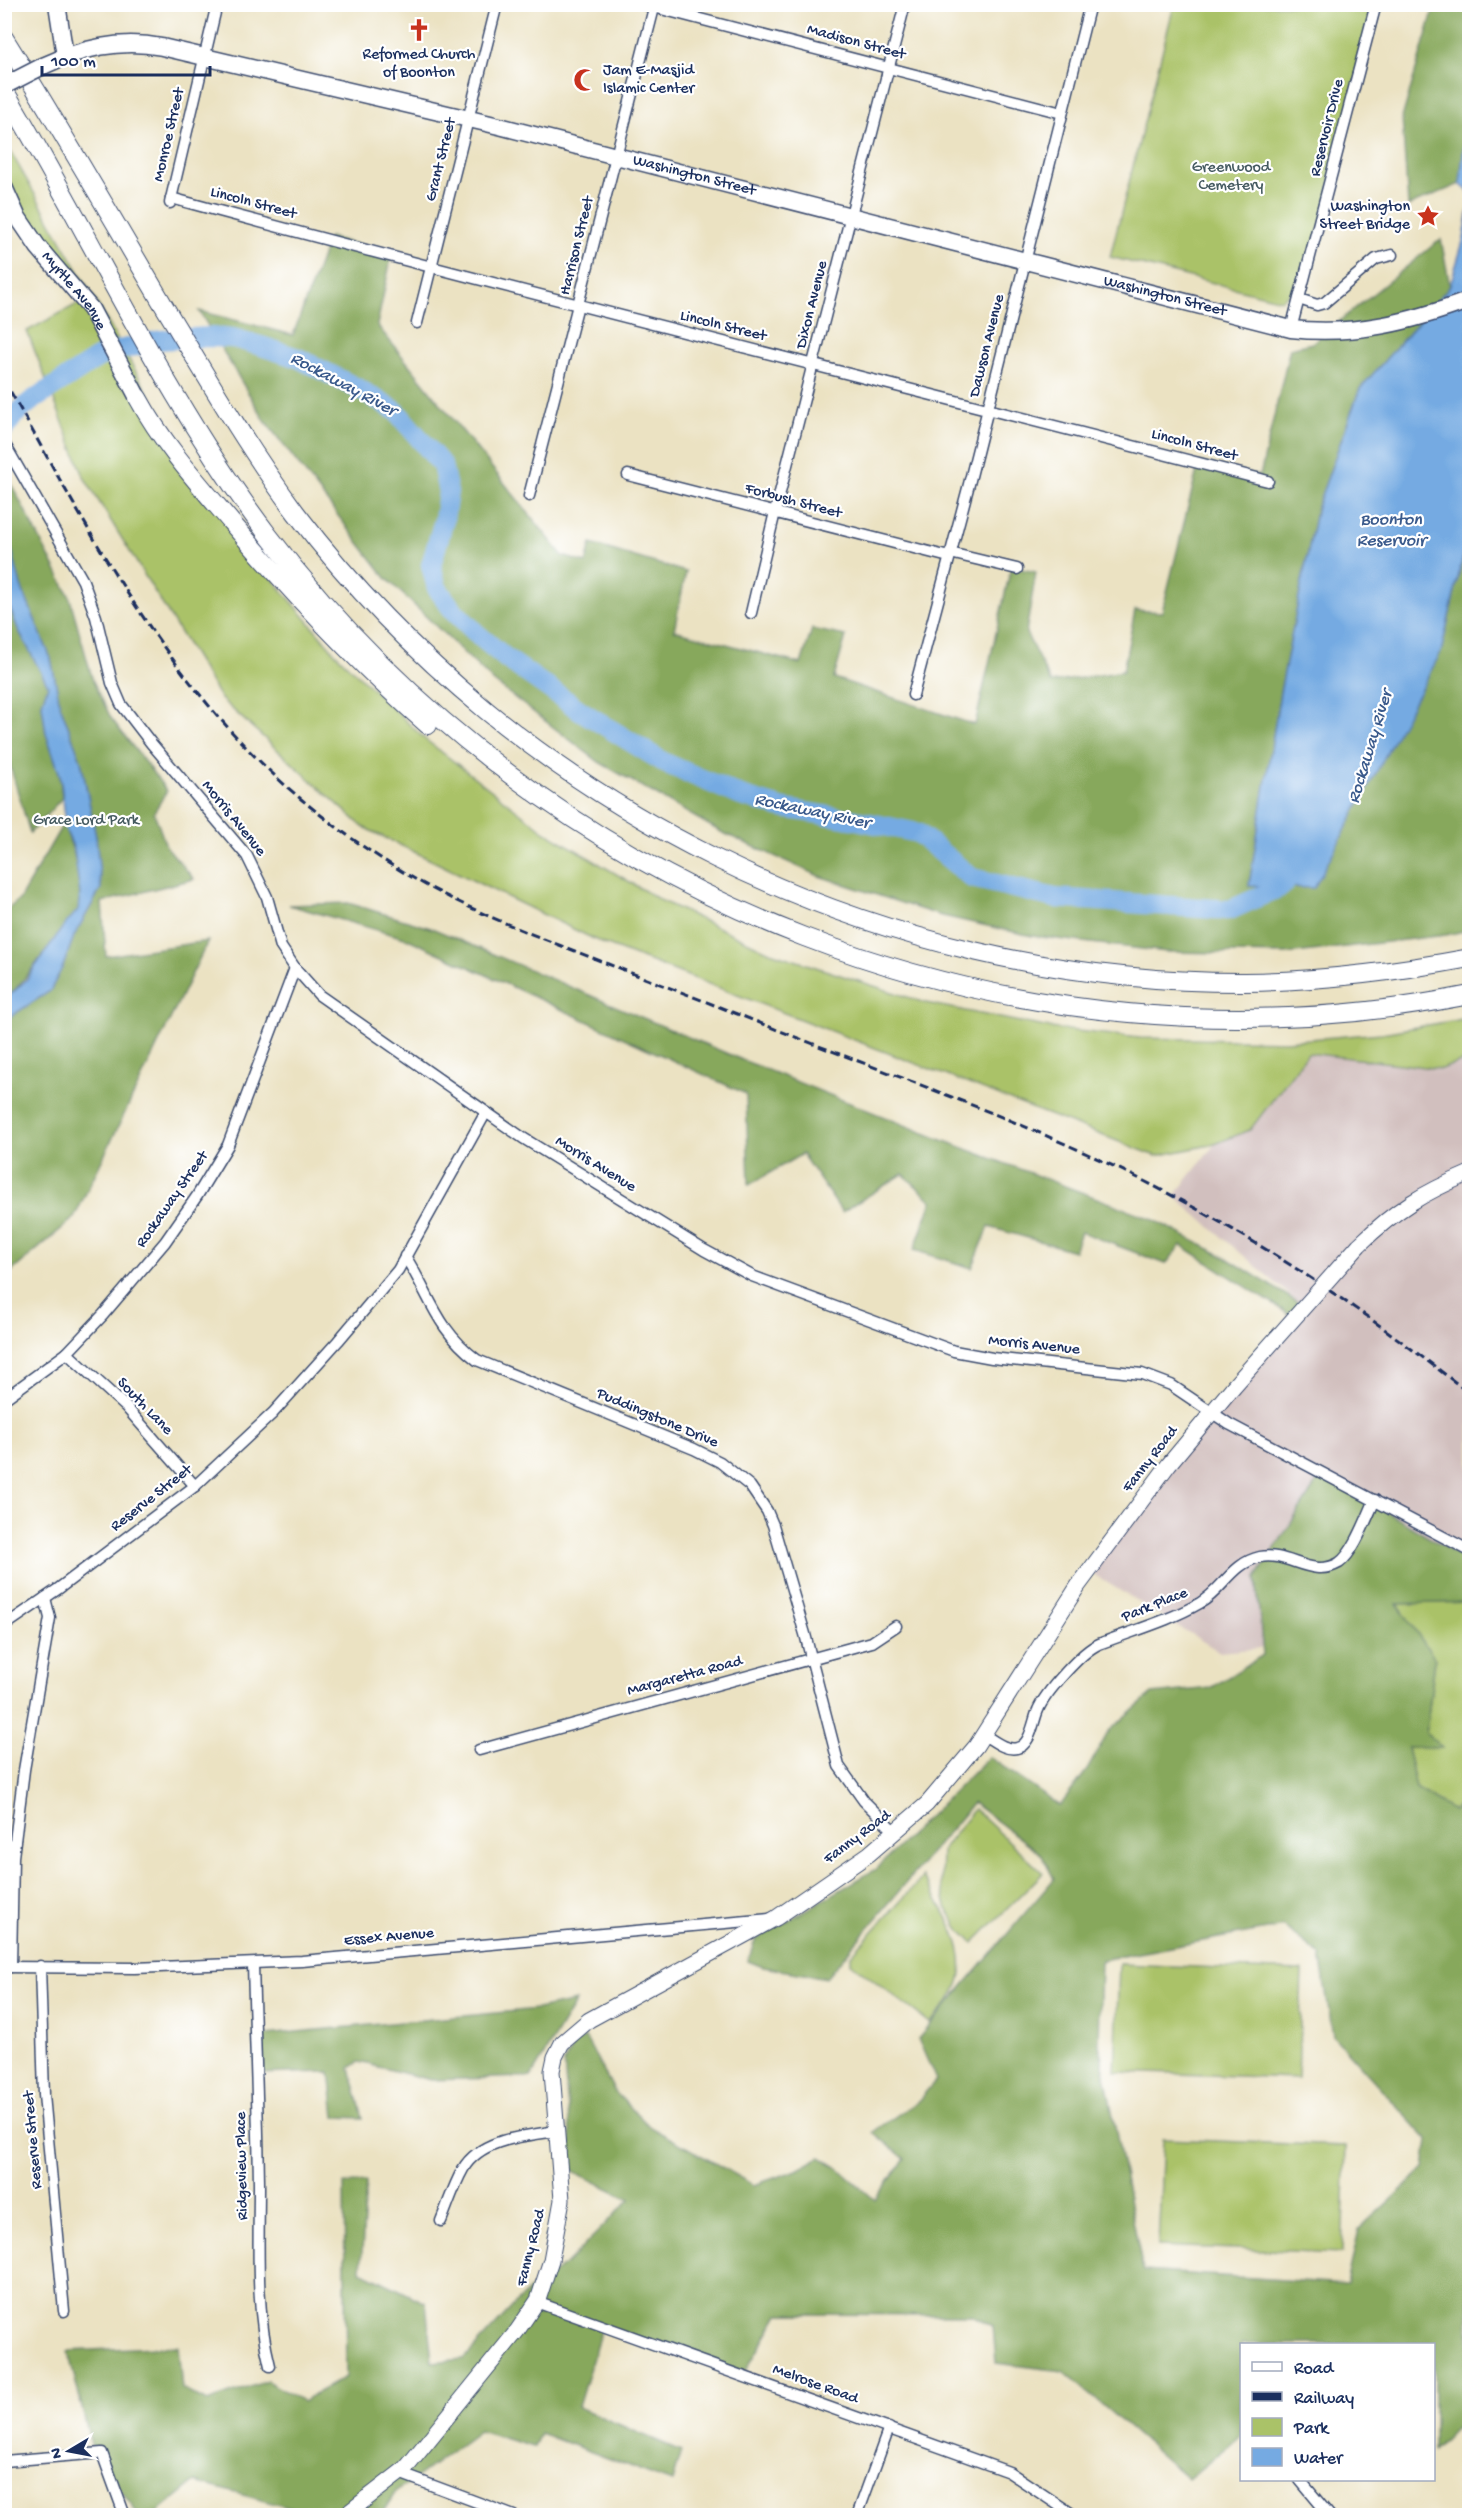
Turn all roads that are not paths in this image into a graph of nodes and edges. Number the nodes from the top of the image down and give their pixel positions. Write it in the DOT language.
graph roads {
  1 [pos="57,4"];
  2 [pos="218,4"];
  3 [pos="496,4"];
  4 [pos="642,4"];
  5 [pos="905,4"];
  6 [pos="1090,4"];
  7 [pos="1376,4"];
  8 [pos="655,6"];
  9 [pos="4,26"];
  10 [pos="4,38"];
  11 [pos="65,56"];
  12 [pos="204,57"];
  13 [pos="889,68"];
  14 [pos="4,86"];
  15 [pos="4,90"];
  16 [pos="48,109"];
  17 [pos="1062,113"];
  18 [pos="468,119"];
  19 [pos="616,156"];
  20 [pos="4,187"];
  21 [pos="170,200"];
  22 [pos="851,216"];
  23 [pos="1392,255"];
  24 [pos="1024,262"];
  25 [pos="431,267"];
  26 [pos="1299,299"];
  27 [pos="1470,300"];
  28 [pos="578,305"];
  29 [pos="417,323"];
  30 [pos="1292,329"];
  31 [pos="813,365"];
  32 [pos="135,392"];
  33 [pos="988,409"];
  34 [pos="4,443"];
  35 [pos="628,475"];
  36 [pos="1268,481"];
  37 [pos="530,496"];
  38 [pos="775,512"];
  39 [pos="950,555"];
  40 [pos="1017,569"];
  41 [pos="752,613"];
  42 [pos="913,695"];
  43 [pos="646,864"];
  44 [pos="1470,958"];
  45 [pos="295,968"];
  46 [pos="1470,995"];
  47 [pos="485,1114"];
  48 [pos="1470,1173"];
  49 [pos="405,1256"];
  50 [pos="67,1353"];
  51 [pos="4,1399"];
  52 [pos="1211,1412"];
  53 [pos="195,1486"];
  54 [pos="1375,1500"];
  55 [pos="1470,1551"];
  56 [pos="45,1598"];
  57 [pos="4,1626"];
  58 [pos="896,1626"];
  59 [pos="812,1659"];
  60 [pos="984,1735"];
  61 [pos="479,1750"];
  62 [pos="896,1833"];
  63 [pos="774,1918"];
  64 [pos="252,1964"];
  65 [pos="40,1966"];
  66 [pos="8,1967"];
  67 [pos="557,2131"];
  68 [pos="441,2222"];
  69 [pos="536,2302"];
  70 [pos="64,2312"];
  71 [pos="270,2366"];
  72 [pos="889,2428"];
  73 [pos="4,2461"];
  74 [pos="399,2474"];
  75 [pos="1301,2481"];
  76 [pos="125,2516"];
  77 [pos="344,2516"];
  78 [pos="514,2516"];
  79 [pos="857,2516"];
  80 [pos="1075,2516"];
  81 [pos="1330,2516"];
  1 -- 11 [label="main road"];
  2 -- 12 [label="street, Monroe Street"];
  3 -- 18 [label="street, Grant Street"];
  4 -- 8 [label="street, Madison Street"];
  5 -- 13 [label="street, Dixon Avenue"];
  6 -- 17 [label="street, Dawson Avenue"];
  7 -- 26 [label="street, Reservoir Drive"];
  8 -- 13 [label="street, Madison Street"];
  8 -- 19 [label="street, Harrison Street"];
  9 -- 16 [label="highway"];
  10 -- 16 [label="highway"];
  11 -- 12 [label="main road, Washington Street"];
  11 -- 14 [label="main road, Washington Street, bridge"];
  12 -- 18 [label="main road, Washington Street"];
  12 -- 21 [label="street, Monroe Street"];
  13 -- 17 [label="street, Madison Street"];
  13 -- 22 [label="street, Dixon Avenue"];
  15 -- 43 [label="highway"];
  16 -- 44 [label="highway"];
  17 -- 24 [label="street, Dawson Avenue"];
  18 -- 19 [label="main road, Washington Street"];
  18 -- 25 [label="street, Grant Street"];
  19 -- 22 [label="main road, Washington Street"];
  19 -- 28 [label="street, Harrison Street"];
  20 -- 32 [label="main road, Myrtle Avenue"];
  21 -- 25 [label="street, Lincoln Street"];
  22 -- 24 [label="main road, Washington Street"];
  22 -- 31 [label="street, Dixon Avenue"];
  23 -- 26 [label="street"];
  24 -- 30 [label="main road, Washington Street"];
  24 -- 33 [label="street, Dawson Avenue"];
  25 -- 28 [label="street, Lincoln Street"];
  25 -- 29 [label="street, Grant Street"];
  26 -- 30 [label="street, Reservoir Drive"];
  27 -- 30 [label="main road, Washington Street"];
  28 -- 31 [label="street, Lincoln Street"];
  28 -- 37 [label="street, Harrison Street"];
  31 -- 33 [label="street, Lincoln Street"];
  31 -- 38 [label="street, Dixon Avenue"];
  32 -- 43 [label="highway"];
  33 -- 36 [label="street, Lincoln Street"];
  33 -- 39 [label="street, Dawson Avenue"];
  34 -- 45 [label="street, Morris Avenue"];
  35 -- 38 [label="street, Forbush Street"];
  38 -- 39 [label="street, Forbush Street"];
  38 -- 41 [label="street, Dixon Avenue"];
  39 -- 40 [label="street, Forbush Street"];
  39 -- 42 [label="street, Dawson Avenue"];
  43 -- 46 [label="highway"];
  45 -- 47 [label="street, Morris Avenue"];
  45 -- 50 [label="street, Rockaway Street"];
  47 -- 49 [label="street, Reserve Street"];
  47 -- 52 [label="street, Morris Avenue"];
  48 -- 52 [label="main road, Fanny Road, bridge"];
  49 -- 53 [label="street, Reserve Street"];
  49 -- 59 [label="street, Puddingstone Drive"];
  50 -- 51 [label="street, Rockaway Street"];
  50 -- 53 [label="street, South Lane"];
  52 -- 54 [label="street, Morris Avenue"];
  52 -- 60 [label="main road, Fanny Road"];
  53 -- 56 [label="street, Reserve Street"];
  54 -- 55 [label="street, Morris Avenue"];
  54 -- 60 [label="street, Park Place"];
  56 -- 57 [label="street, Reserve Street"];
  56 -- 66 [label="street"];
  58 -- 59 [label="street, Margaretta Road"];
  59 -- 61 [label="street, Margaretta Road"];
  59 -- 62 [label="street, Puddingstone Drive"];
  60 -- 62 [label="main road, Fanny Road"];
  62 -- 63 [label="main road, Fanny Road"];
  63 -- 64 [label="street, Essex Avenue"];
  63 -- 67 [label="main road, Fanny Road"];
  64 -- 65 [label="street, Essex Avenue"];
  64 -- 71 [label="street, Ridgeview Place"];
  65 -- 66 [label="street, Essex Avenue"];
  65 -- 70 [label="street, Reserve Street"];
  67 -- 68 [label="street"];
  67 -- 69 [label="main road, Fanny Road"];
  69 -- 72 [label="street, Melrose Road"];
  69 -- 74 [label="main road, Fanny Road"];
  72 -- 79 [label="street"];
  72 -- 80 [label="street, Melrose Road"];
  73 -- 76 [label="street"];
  74 -- 77 [label="main road, Fanny Road"];
  74 -- 78 [label="street"];
  75 -- 81 [label="street"];
}
